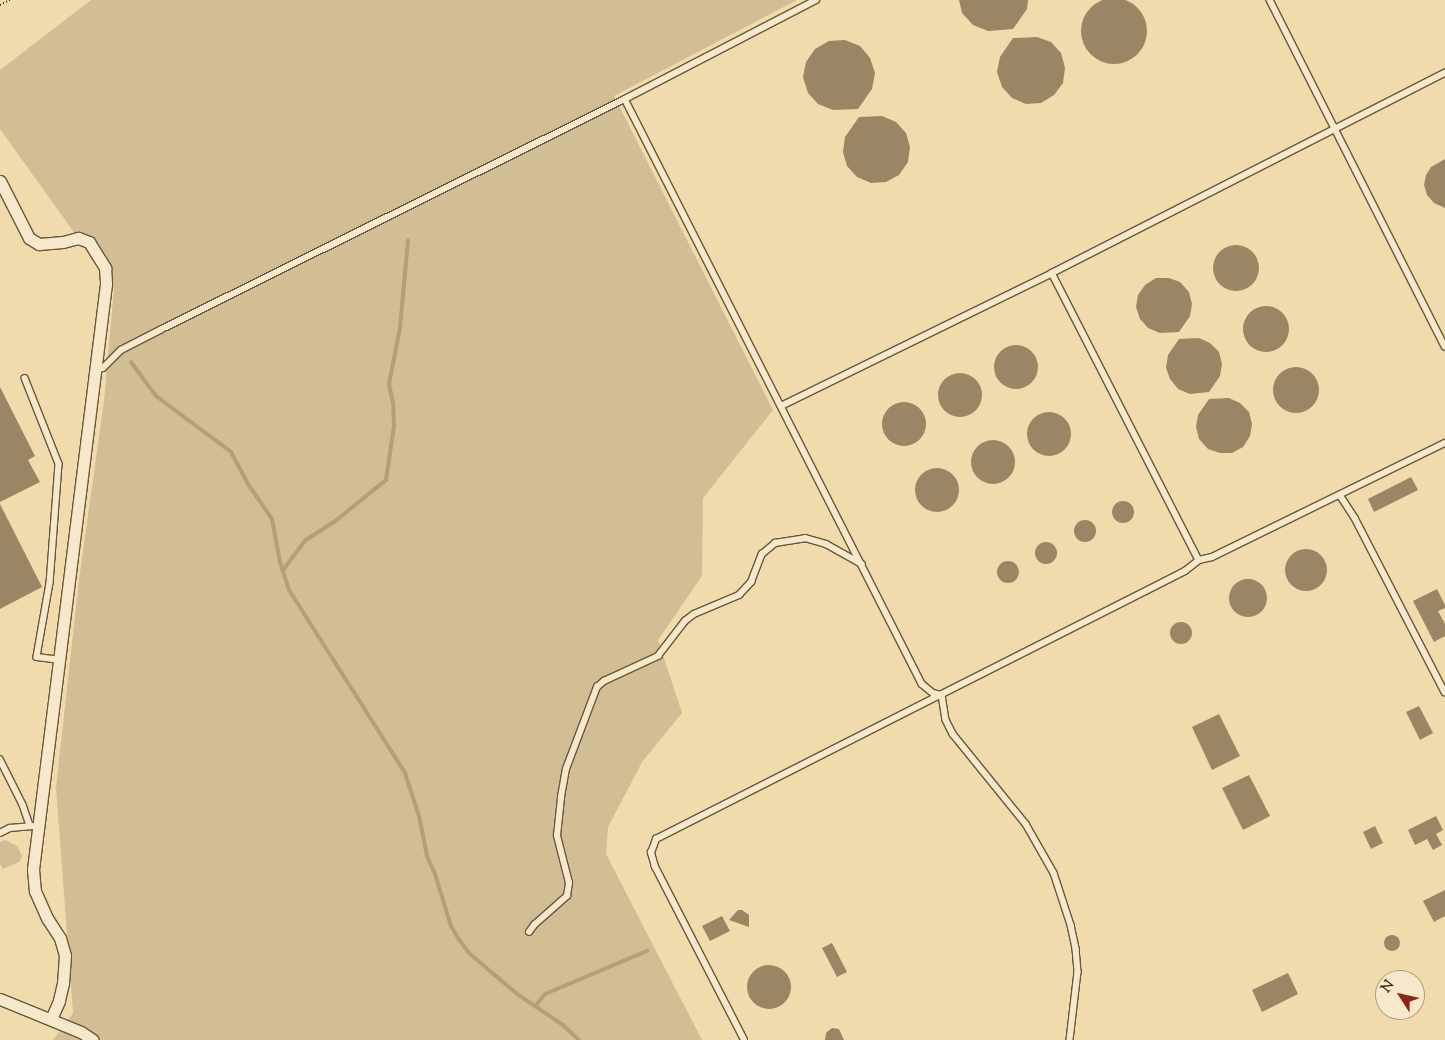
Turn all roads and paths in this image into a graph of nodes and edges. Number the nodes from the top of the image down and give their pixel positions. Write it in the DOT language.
graph roads {
  1 [pos="10,0"];
  2 [pos="816,0"];
  3 [pos="1270,0"];
  4 [pos="0,5"];
  5 [pos="1445,73"];
  6 [pos="625,99"];
  7 [pos="1337,129"];
  8 [pos="0,181"];
  9 [pos="1052,273"];
  10 [pos="1445,346"];
  11 [pos="96,370"];
  12 [pos="25,378"];
  13 [pos="781,406"];
  14 [pos="1445,443"];
  15 [pos="1340,495"];
  16 [pos="1199,560"];
  17 [pos="862,564"];
  18 [pos="61,660"];
  19 [pos="1445,692"];
  20 [pos="942,695"];
  21 [pos="0,760"];
  22 [pos="34,826"];
  23 [pos="0,833"];
  24 [pos="529,932"];
  25 [pos="0,999"];
  26 [pos="51,1020"];
  27 [pos="93,1040"];
  28 [pos="744,1040"];
  29 [pos="1070,1040"];
  1 -- 4 [label="path"];
  2 -- 6 [label="lane"];
  3 -- 7 [label="lane"];
  5 -- 7 [label="lane"];
  6 -- 11 [label="lane"];
  6 -- 13 [label="lane"];
  7 -- 9 [label="lane"];
  7 -- 10 [label="lane"];
  8 -- 11 [label="street"];
  9 -- 13 [label="lane"];
  9 -- 16 [label="lane"];
  11 -- 18 [label="street"];
  12 -- 18 [label="lane"];
  13 -- 17 [label="lane"];
  14 -- 15 [label="lane"];
  15 -- 16 [label="lane"];
  15 -- 19 [label="lane"];
  16 -- 20 [label="lane"];
  17 -- 20 [label="lane"];
  17 -- 24 [label="lane"];
  18 -- 22 [label="street"];
  20 -- 28 [label="lane"];
  20 -- 29 [label="lane"];
  21 -- 22 [label="lane"];
  22 -- 23 [label="lane"];
  22 -- 26 [label="street"];
  25 -- 26 [label="street"];
  26 -- 27 [label="street"];
}
